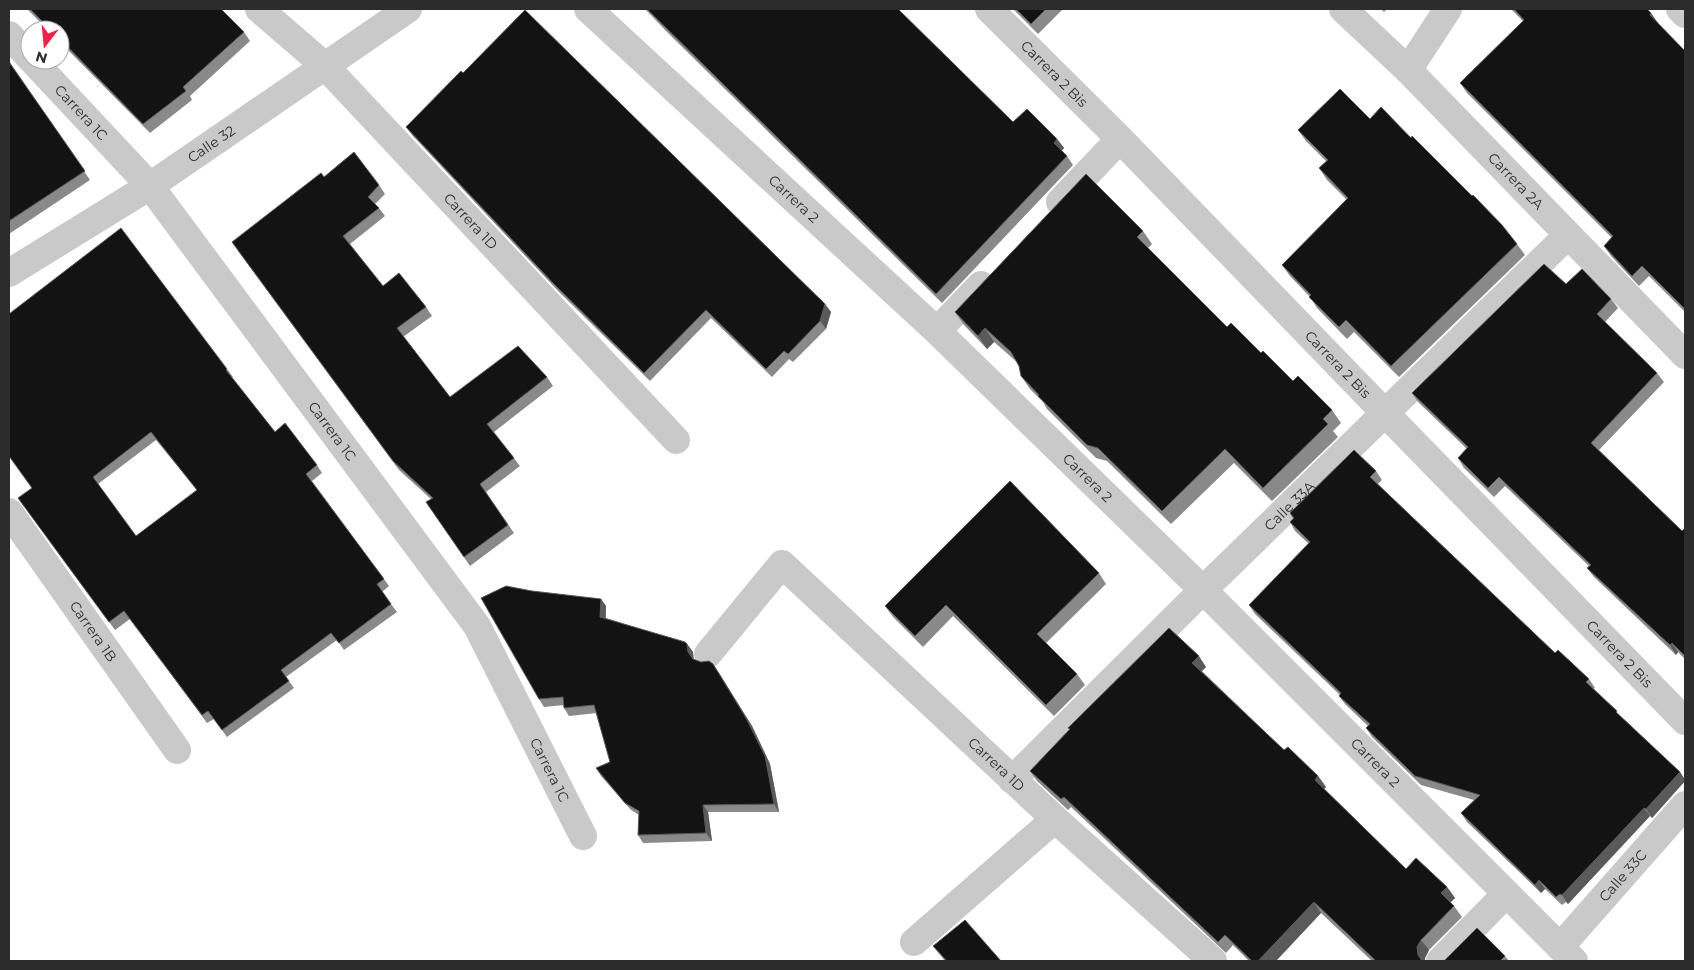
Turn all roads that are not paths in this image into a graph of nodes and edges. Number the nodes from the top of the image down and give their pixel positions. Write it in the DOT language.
graph roads {
  1 [pos="259,9"];
  2 [pos="408,9"];
  3 [pos="588,9"];
  4 [pos="989,9"];
  5 [pos="1344,9"];
  6 [pos="1448,9"];
  7 [pos="1680,9"];
  8 [pos="1685,14"];
  9 [pos="9,35"];
  10 [pos="20,47"];
  11 [pos="325,66"];
  12 [pos="41,70"];
  13 [pos="1408,70"];
  14 [pos="1120,138"];
  15 [pos="150,186"];
  16 [pos="1046,217"];
  17 [pos="1568,235"];
  18 [pos="998,267"];
  19 [pos="9,273"];
  20 [pos="937,331"];
  21 [pos="1685,355"];
  22 [pos="1385,413"];
  23 [pos="676,440"];
  24 [pos="9,512"];
  25 [pos="1203,590"];
  26 [pos="708,654"];
  27 [pos="1685,721"];
  28 [pos="178,750"];
  29 [pos="1012,780"];
  30 [pos="1685,806"];
  31 [pos="1055,819"];
  32 [pos="583,836"];
  33 [pos="1506,894"];
  34 [pos="914,942"];
  35 [pos="1567,954"];
  36 [pos="1213,961"];
  37 [pos="1440,961"];
  1 -- 11 [label="street, Carrera 1D"];
  2 -- 11 [label="street, Calle 32"];
  3 -- 20 [label="street, Carrera 2"];
  4 -- 14 [label="street, Carrera 2 Bis"];
  5 -- 13 [label="street, Carrera 2A"];
  6 -- 13 [label="street"];
  7 -- 8 [label="street"];
  9 -- 10 [label="street, Carrera 1C"];
  11 -- 15 [label="street, Calle 32"];
  11 -- 23 [label="street, Carrera 1D"];
  12 -- 15 [label="street, Carrera 1C"];
  13 -- 17 [label="street, Carrera 2A"];
  14 -- 16 [label="street"];
  14 -- 22 [label="street, Carrera 2 Bis"];
  15 -- 19 [label="street, Calle 32"];
  15 -- 32 [label="street, Carrera 1C"];
  17 -- 21 [label="street, Carrera 2A"];
  17 -- 22 [label="street, Calle 33A"];
  18 -- 20 [label="street"];
  20 -- 25 [label="street, Carrera 2"];
  22 -- 25 [label="street, Calle 33A"];
  22 -- 27 [label="street, Carrera 2 Bis"];
  24 -- 28 [label="street, Carrera 1B"];
  25 -- 29 [label="street, Calle 33A"];
  25 -- 33 [label="street, Carrera 2"];
  26 -- 29 [label="street, Carrera 1D"];
  29 -- 31 [label="street, Carrera 1D"];
  30 -- 35 [label="street, Calle 33C"];
  31 -- 34 [label="street"];
  31 -- 36 [label="street, Carrera 1D"];
  33 -- 35 [label="street, Carrera 2"];
  33 -- 37 [label="street"];
}
